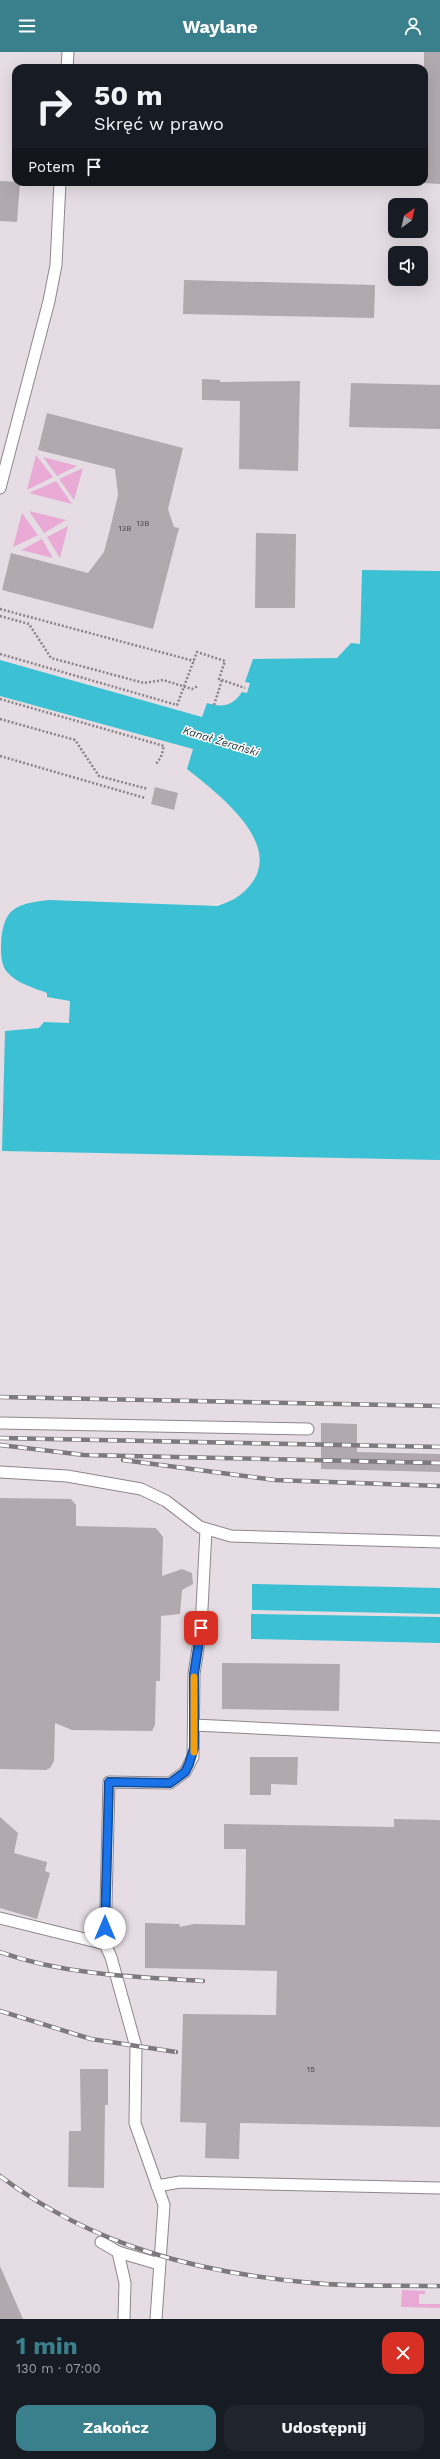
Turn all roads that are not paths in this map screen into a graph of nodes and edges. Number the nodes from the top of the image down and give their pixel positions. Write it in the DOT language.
graph roads {
  1 [pos="68,52"];
  2 [pos="67,64"];
  3 [pos="60,186"];
  4 [pos="0,488"];
  5 [pos="0,1423"];
  6 [pos="308,1429"];
  7 [pos="0,1472"];
  8 [pos="206,1530"];
  9 [pos="440,1542"];
  10 [pos="194,1725"];
  11 [pos="440,1737"];
  12 [pos="0,1918"];
  13 [pos="105,1944"];
  14 [pos="157,2186"];
  15 [pos="440,2188"];
  16 [pos="101,2242"];
  17 [pos="118,2252"];
  18 [pos="158,2264"];
  19 [pos="124,2319"];
  20 [pos="156,2319"];
  1 -- 2 [label="lane"];
  3 -- 4 [label="lane"];
  5 -- 6 [label="lane"];
  7 -- 8 [label="lane"];
  8 -- 9 [label="lane"];
  8 -- 10 [label="lane"];
  10 -- 11 [label="lane"];
  10 -- 13 [label="lane"];
  12 -- 13 [label="lane"];
  13 -- 14 [label="lane"];
  14 -- 15 [label="lane"];
  14 -- 18 [label="lane"];
  16 -- 17 [label="lane"];
  17 -- 18 [label="lane"];
  17 -- 19 [label="lane"];
  18 -- 20 [label="lane"];
}
